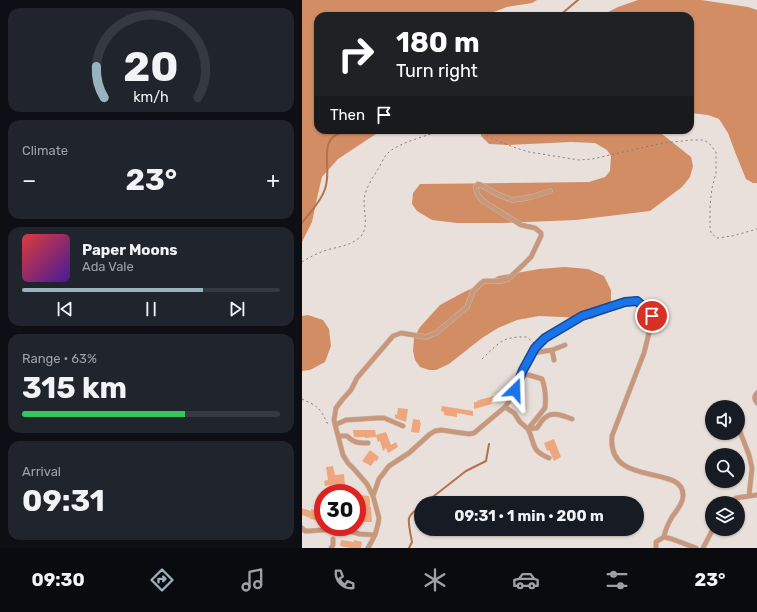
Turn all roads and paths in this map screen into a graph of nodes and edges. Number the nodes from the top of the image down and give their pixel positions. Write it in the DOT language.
graph roads {
  1 [pos="432,134"];
  2 [pos="484,134"];
  3 [pos="550,191"];
  4 [pos="757,229"];
  5 [pos="302,262"];
  6 [pos="565,345"];
  7 [pos="537,346"];
  8 [pos="552,350"];
  9 [pos="532,353"];
  10 [pos="482,359"];
  11 [pos="554,360"];
  12 [pos="522,374"];
  13 [pos="757,393"];
  14 [pos="302,399"];
  15 [pos="757,403"];
  16 [pos="505,407"];
  17 [pos="572,419"];
  18 [pos="335,425"];
  19 [pos="403,426"];
  20 [pos="528,428"];
  21 [pos="338,436"];
  22 [pos="743,440"];
  23 [pos="368,443"];
  24 [pos="549,458"];
  25 [pos="757,495"];
  26 [pos="373,496"];
  27 [pos="749,496"];
  28 [pos="745,497"];
  29 [pos="302,528"];
  30 [pos="375,535"];
  31 [pos="709,536"];
  32 [pos="664,537"];
  33 [pos="333,539"];
  34 [pos="331,548"];
  35 [pos="368,548"];
  36 [pos="656,548"];
  37 [pos="696,548"];
  38 [pos="703,548"];
  1 -- 5 [label="path"];
  2 -- 4 [label="path"];
  3 -- 18 [label="street"];
  6 -- 8 [label="street"];
  7 -- 9 [label="street"];
  7 -- 10 [label="path"];
  7 -- 32 [label="street"];
  8 -- 9 [label="street"];
  8 -- 11 [label="street"];
  9 -- 12 [label="street"];
  12 -- 16 [label="street"];
  12 -- 20 [label="street"];
  13 -- 15 [label="street"];
  14 -- 18 [label="path"];
  16 -- 20 [label="street"];
  16 -- 26 [label="street"];
  17 -- 20 [label="street"];
  18 -- 19 [label="street"];
  18 -- 21 [label="street"];
  20 -- 24 [label="street"];
  21 -- 23 [label="street"];
  21 -- 26 [label="street"];
  22 -- 27 [label="street"];
  25 -- 27 [label="street"];
  26 -- 30 [label="street"];
  27 -- 28 [label="street"];
  29 -- 30 [label="street"];
  30 -- 35 [label="street"];
  31 -- 38 [label="street"];
  32 -- 36 [label="street"];
  32 -- 37 [label="street"];
  33 -- 34 [label="street"];
}
